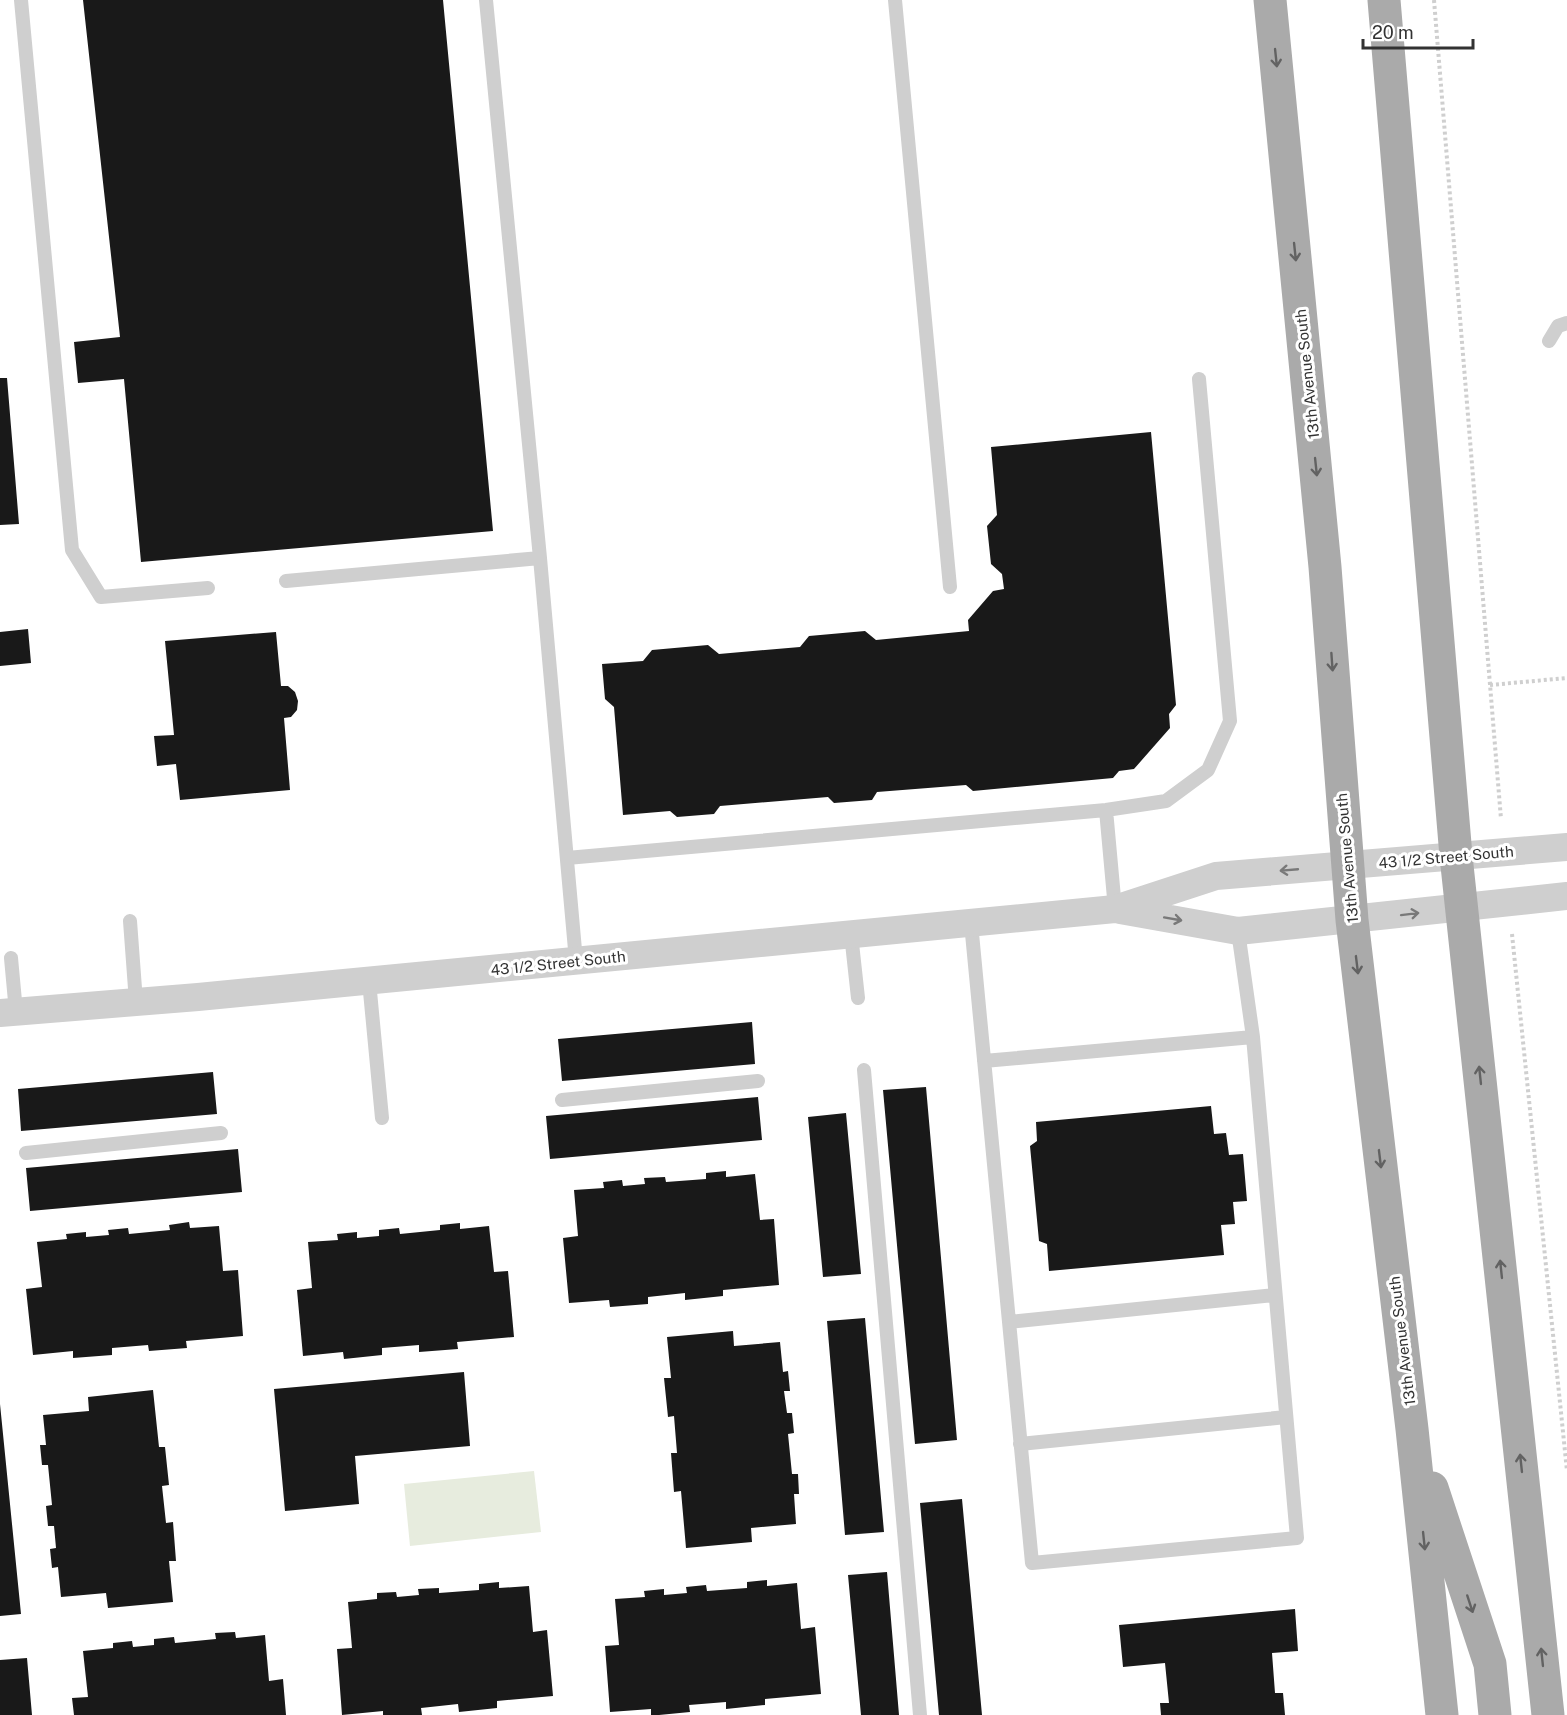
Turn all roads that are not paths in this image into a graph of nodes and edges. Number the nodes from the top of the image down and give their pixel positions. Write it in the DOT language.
graph roads {
  1 [pos="21,0"];
  2 [pos="486,0"];
  3 [pos="895,0"];
  4 [pos="1270,0"];
  5 [pos="1384,0"];
  6 [pos="1567,323"];
  7 [pos="1548,341"];
  8 [pos="1199,379"];
  9 [pos="540,558"];
  10 [pos="286,581"];
  11 [pos="950,587"];
  12 [pos="208,588"];
  13 [pos="1106,810"];
  14 [pos="1567,847"];
  15 [pos="1456,856"];
  16 [pos="567,858"];
  17 [pos="1347,866"];
  18 [pos="1567,896"];
  19 [pos="1462,908"];
  20 [pos="1115,909"];
  21 [pos="1352,920"];
  22 [pos="130,921"];
  23 [pos="971,923"];
  24 [pos="1238,931"];
  25 [pos="851,934"];
  26 [pos="10,958"];
  27 [pos="576,961"];
  28 [pos="369,981"];
  29 [pos="858,998"];
  30 [pos="136,1002"];
  31 [pos="8,1013"];
  32 [pos="1253,1038"];
  33 [pos="984,1061"];
  34 [pos="864,1070"];
  35 [pos="758,1081"];
  36 [pos="562,1100"];
  37 [pos="382,1118"];
  38 [pos="221,1133"];
  39 [pos="26,1153"];
  40 [pos="1275,1295"];
  41 [pos="1008,1322"];
  42 [pos="1286,1417"];
  43 [pos="1412,1429"];
  44 [pos="1020,1444"];
  45 [pos="920,1715"];
  46 [pos="1442,1715"];
  47 [pos="1495,1715"];
  48 [pos="1548,1715"];
  1 -- 12 [label="lane"];
  2 -- 9 [label="lane"];
  3 -- 11 [label="lane"];
  4 -- 17 [label="main road, 13th Avenue South, one-way"];
  5 -- 15 [label="main road"];
  6 -- 7 [label="lane"];
  8 -- 13 [label="lane"];
  9 -- 10 [label="lane"];
  9 -- 16 [label="lane"];
  13 -- 16 [label="lane"];
  13 -- 20 [label="lane"];
  14 -- 15 [label="street, 43 1/2 Street South"];
  15 -- 17 [label="street, 43 1/2 Street South"];
  15 -- 19 [label="main road"];
  16 -- 27 [label="lane"];
  17 -- 20 [label="street, 43 1/2 Street South, one-way"];
  17 -- 21 [label="main road, 13th Avenue South"];
  18 -- 19 [label="street, 43 1/2 Street South"];
  21 -- 19 [label="street, 43 1/2 Street South, one-way"];
  48 -- 19 [label="main road, one-way"];
  20 -- 23 [label="street, 43 1/2 Street South"];
  20 -- 24 [label="street, 43 1/2 Street South, one-way"];
  21 -- 24 [label="street, 43 1/2 Street South"];
  21 -- 43 [label="main road, 13th Avenue South, one-way"];
  22 -- 30 [label="lane"];
  23 -- 25 [label="street, 43 1/2 Street South"];
  23 -- 33 [label="lane"];
  24 -- 32 [label="lane"];
  25 -- 27 [label="street, 43 1/2 Street South"];
  25 -- 29 [label="lane"];
  26 -- 31 [label="lane"];
  27 -- 28 [label="street, 43 1/2 Street South"];
  28 -- 30 [label="street, 43 1/2 Street South"];
  28 -- 37 [label="lane"];
  30 -- 31 [label="street, 43 1/2 Street South"];
  32 -- 33 [label="lane"];
  32 -- 40 [label="lane"];
  33 -- 41 [label="lane"];
  34 -- 45 [label="lane"];
  35 -- 36 [label="lane"];
  38 -- 39 [label="lane"];
  40 -- 41 [label="lane"];
  40 -- 42 [label="lane"];
  41 -- 44 [label="lane"];
  42 -- 44 [label="lane"];
  42 -- 44 [label="lane"];
  43 -- 46 [label="main road, 13th Avenue South, one-way"];
  43 -- 47 [label="main road, one-way"];
}
